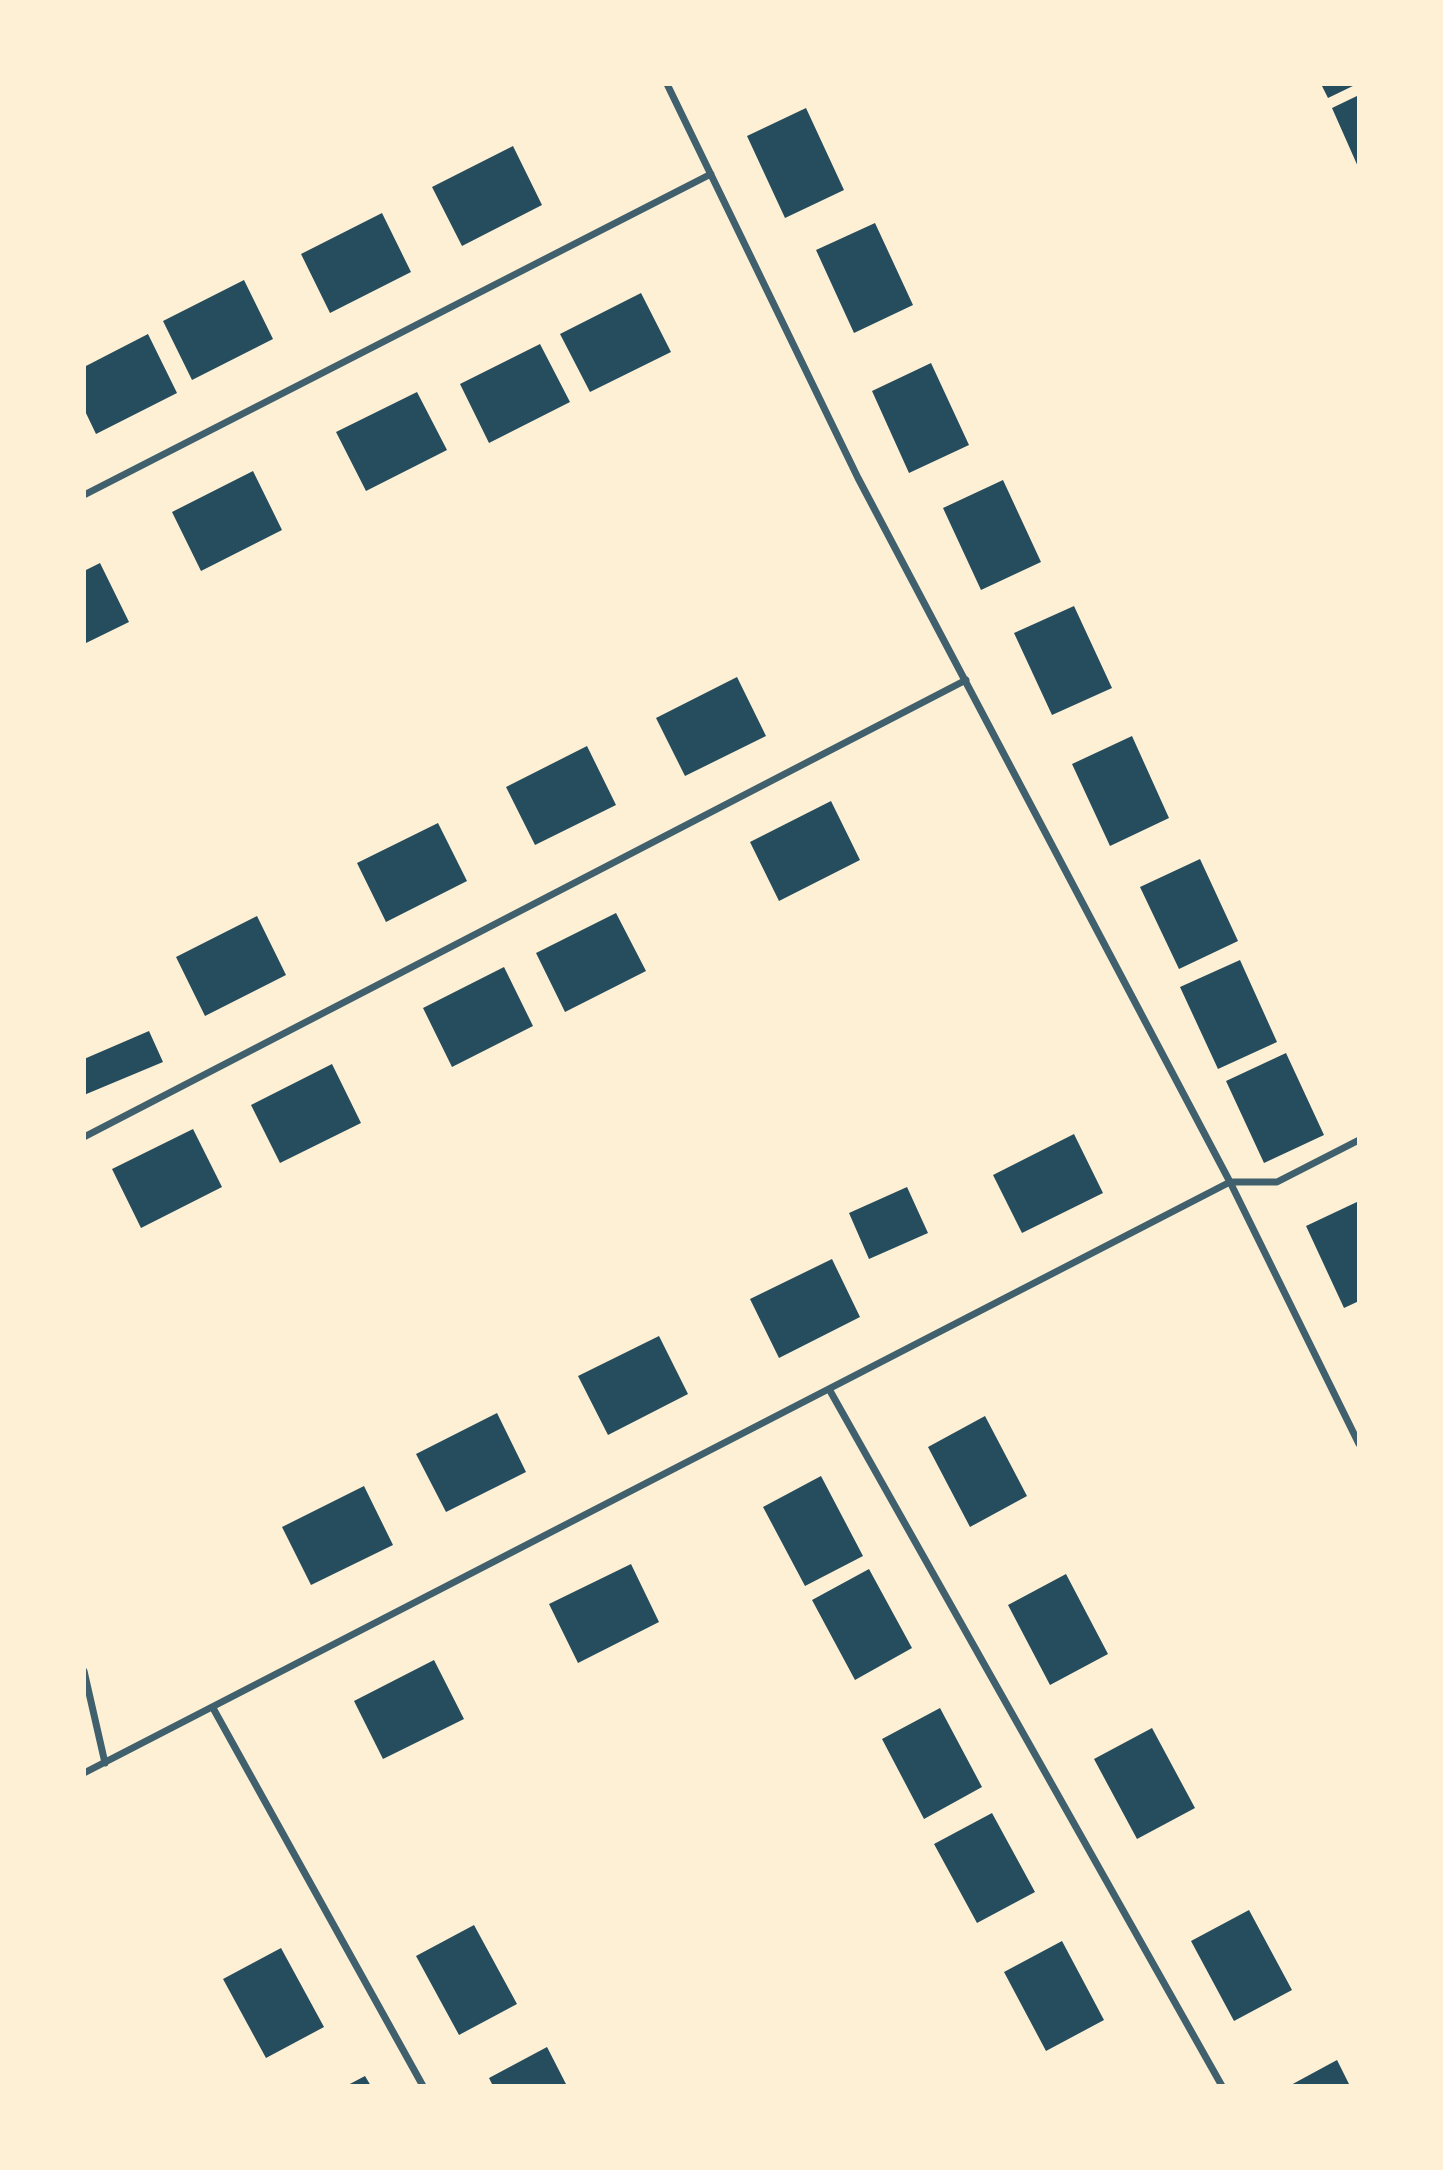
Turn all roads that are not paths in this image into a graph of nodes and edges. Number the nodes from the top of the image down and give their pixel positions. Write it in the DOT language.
graph roads {
  1 [pos="667,84"];
  2 [pos="711,174"];
  3 [pos="84,495"];
  4 [pos="966,680"];
  5 [pos="84,1137"];
  6 [pos="1359,1140"];
  7 [pos="1230,1182"];
  8 [pos="829,1390"];
  9 [pos="1359,1444"];
  10 [pos="84,1671"];
  11 [pos="213,1708"];
  12 [pos="104,1763"];
  13 [pos="84,1773"];
  14 [pos="423,2086"];
  15 [pos="1222,2086"];
  1 -- 2 [label="street"];
  2 -- 3 [label="street"];
  2 -- 4 [label="street"];
  4 -- 5 [label="street"];
  4 -- 7 [label="street"];
  6 -- 7 [label="street"];
  7 -- 8 [label="street"];
  7 -- 9 [label="street"];
  8 -- 11 [label="street"];
  8 -- 15 [label="street"];
  10 -- 12 [label="street"];
  11 -- 12 [label="street"];
  11 -- 14 [label="street"];
  12 -- 13 [label="street"];
}
